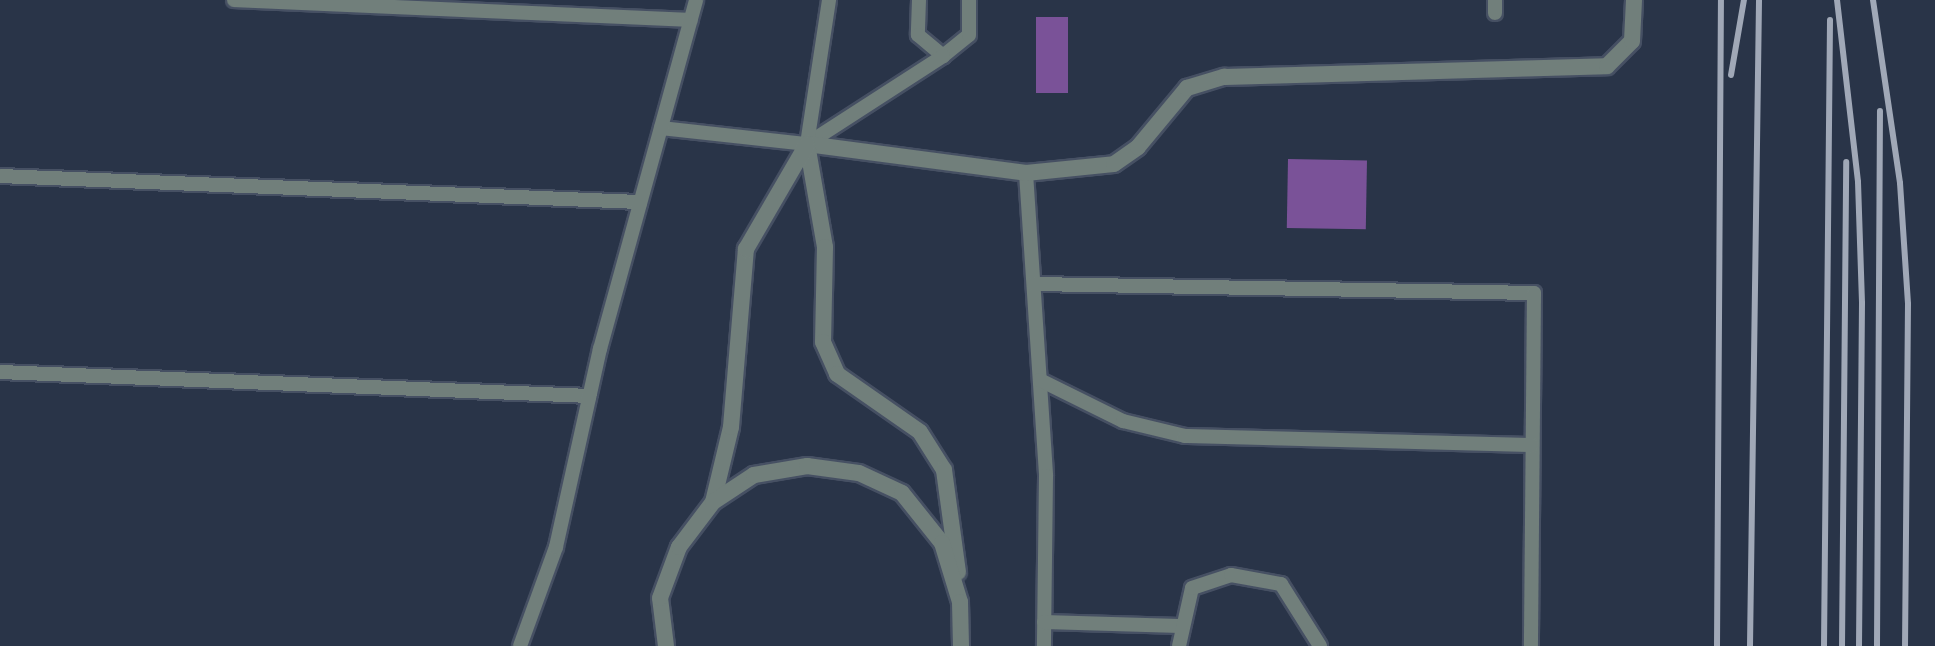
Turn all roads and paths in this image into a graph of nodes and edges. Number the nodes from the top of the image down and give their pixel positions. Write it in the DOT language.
graph roads {
  1 [pos="234,0"];
  2 [pos="696,0"];
  3 [pos="829,0"];
  4 [pos="919,0"];
  5 [pos="969,0"];
  6 [pos="1634,0"];
  7 [pos="691,20"];
  8 [pos="943,56"];
  9 [pos="661,128"];
  10 [pos="807,144"];
  11 [pos="1026,173"];
  12 [pos="0,176"];
  13 [pos="640,202"];
  14 [pos="1034,284"];
  15 [pos="0,372"];
  16 [pos="1040,380"];
  17 [pos="590,396"];
  18 [pos="1532,445"];
  19 [pos="713,502"];
  20 [pos="960,602"];
  21 [pos="1044,622"];
  22 [pos="1180,626"];
  23 [pos="520,646"];
  24 [pos="666,646"];
  25 [pos="961,646"];
  26 [pos="1044,646"];
  27 [pos="1179,646"];
  28 [pos="1320,646"];
  29 [pos="1531,646"];
  1 -- 7 [label="lane"];
  2 -- 7 [label="lane"];
  3 -- 10 [label="lane"];
  4 -- 8 [label="lane"];
  5 -- 8 [label="lane"];
  6 -- 11 [label="street"];
  7 -- 9 [label="lane"];
  8 -- 10 [label="lane"];
  9 -- 10 [label="lane"];
  9 -- 13 [label="lane"];
  10 -- 11 [label="street"];
  10 -- 19 [label="street"];
  10 -- 20 [label="street"];
  11 -- 14 [label="lane"];
  12 -- 13 [label="lane"];
  13 -- 17 [label="lane"];
  14 -- 16 [label="lane"];
  14 -- 18 [label="lane"];
  15 -- 17 [label="lane"];
  16 -- 18 [label="lane"];
  16 -- 21 [label="lane"];
  17 -- 23 [label="lane"];
  18 -- 29 [label="lane"];
  19 -- 20 [label="street"];
  19 -- 24 [label="street"];
  20 -- 25 [label="street"];
  21 -- 22 [label="lane"];
  21 -- 26 [label="lane"];
  22 -- 27 [label="lane"];
  22 -- 28 [label="lane"];
}
